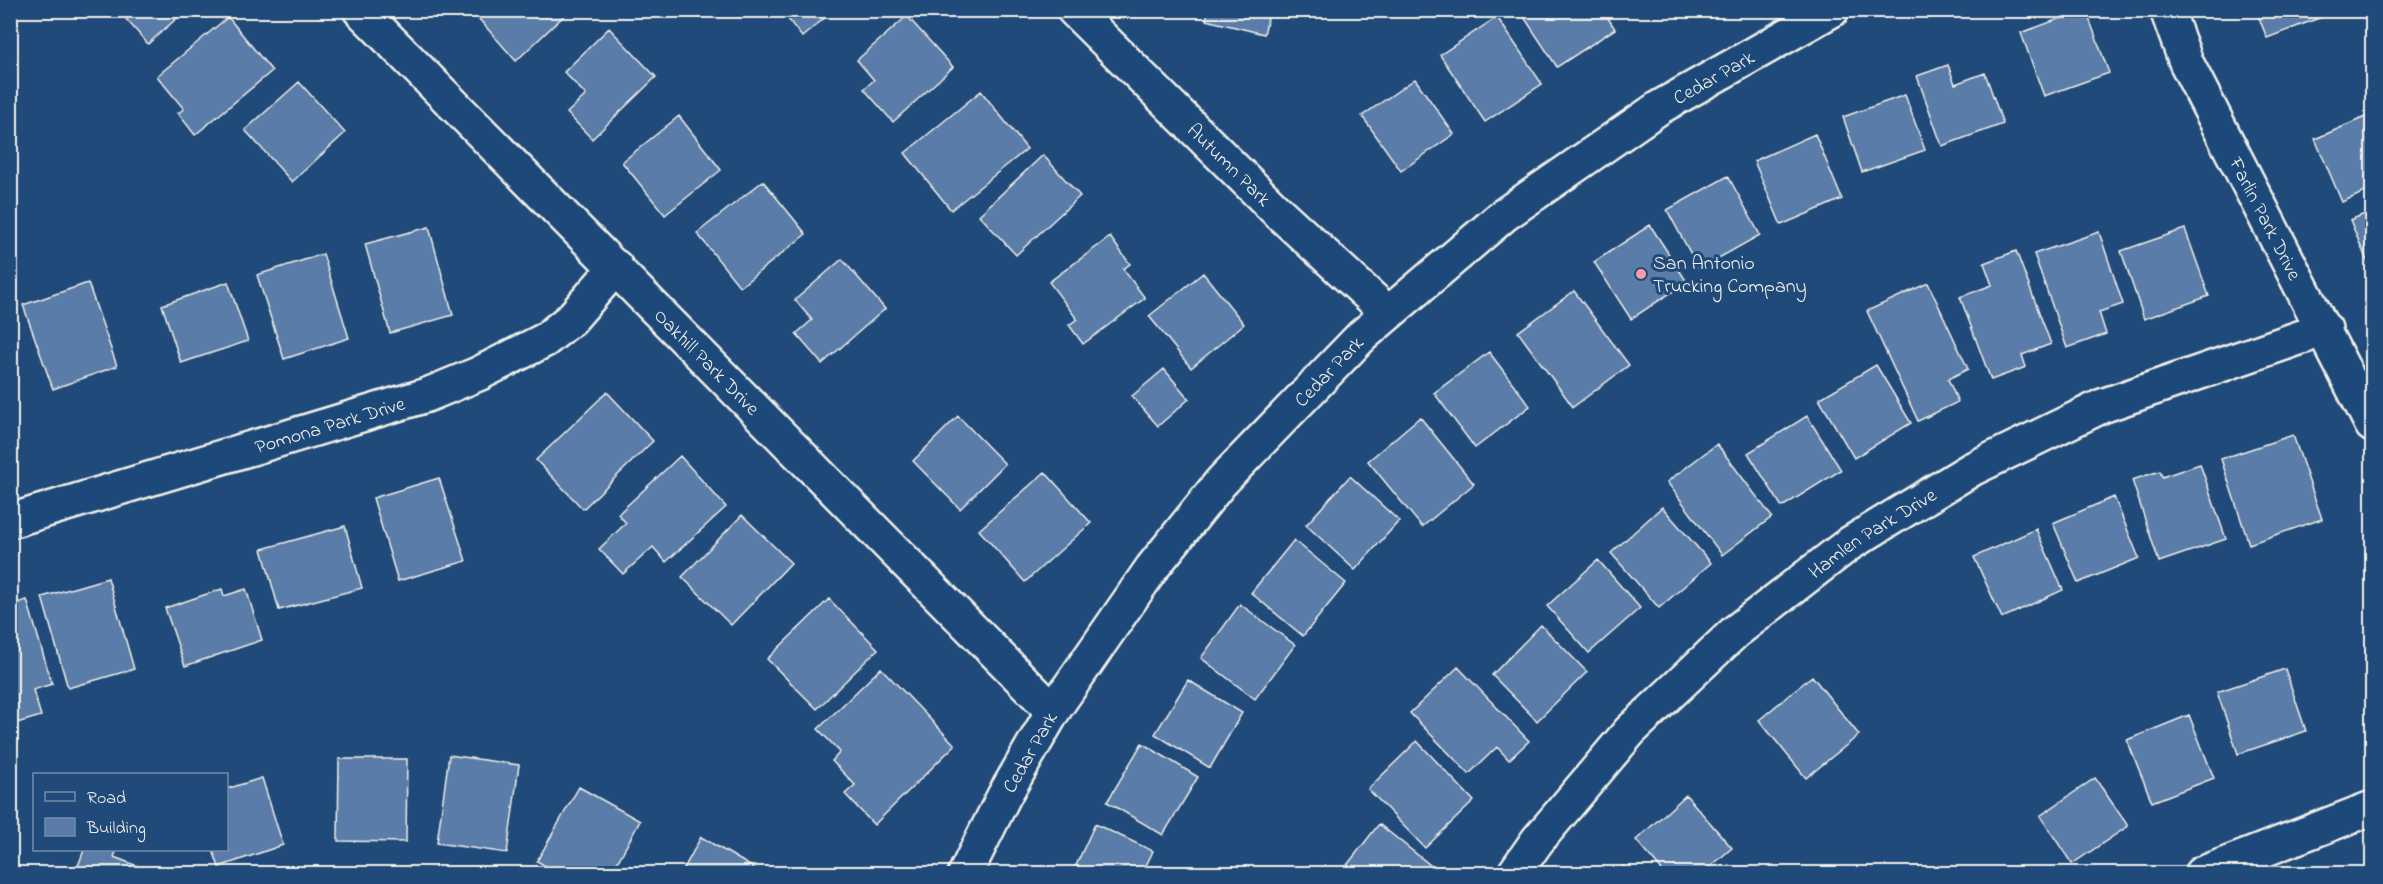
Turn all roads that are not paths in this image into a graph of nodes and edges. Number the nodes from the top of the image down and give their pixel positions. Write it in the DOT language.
graph roads {
  1 [pos="360,10"];
  2 [pos="1074,10"];
  3 [pos="1832,10"];
  4 [pos="2167,10"];
  5 [pos="616,267"];
  6 [pos="1388,313"];
  7 [pos="2325,329"];
  8 [pos="2373,424"];
  9 [pos="10,521"];
  10 [pos="1053,711"];
  11 [pos="2373,808"];
  12 [pos="965,873"];
  13 [pos="1514,873"];
  14 [pos="2201,873"];
  1 -- 5 [label="street, Oakhill Park Drive"];
  2 -- 6 [label="street, Autumn Park"];
  3 -- 6 [label="street, Cedar Park"];
  4 -- 7 [label="street, Farlin Park Drive"];
  5 -- 9 [label="street, Pomona Park Drive"];
  5 -- 10 [label="street, Oakhill Park Drive"];
  6 -- 10 [label="street, Cedar Park"];
  7 -- 8 [label="street, Farlin Park Drive"];
  7 -- 13 [label="street, Hamlen Park Drive"];
  10 -- 12 [label="street, Cedar Park"];
  11 -- 14 [label="street"];
}
